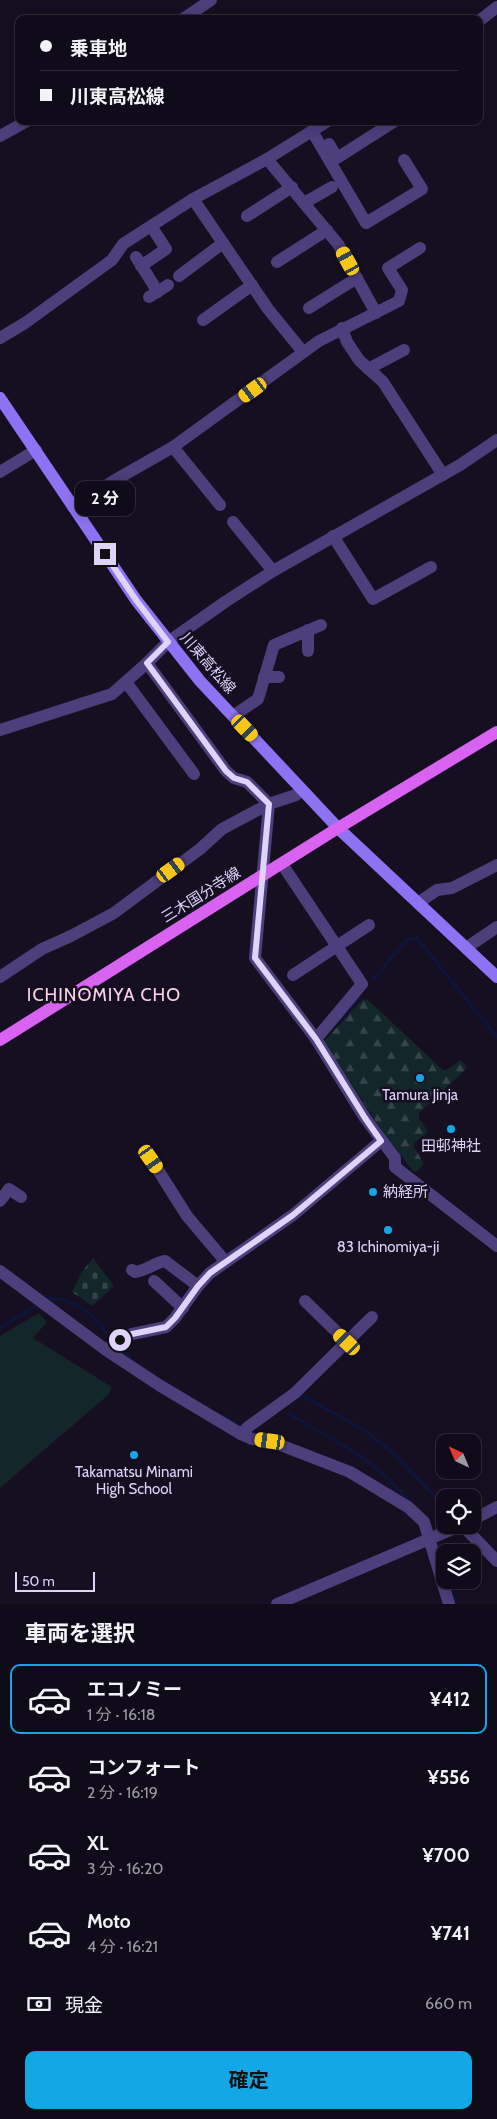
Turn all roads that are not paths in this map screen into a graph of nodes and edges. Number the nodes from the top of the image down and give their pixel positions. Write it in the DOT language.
graph roads {
  1 [pos="211,0"];
  2 [pos="497,7"];
  3 [pos="189,15"];
  4 [pos="483,18"];
  5 [pos="20,125"];
  6 [pos="390,125"];
  7 [pos="320,127"];
  8 [pos="0,136"];
  9 [pos="267,159"];
  10 [pos="404,160"];
  11 [pos="292,187"];
  12 [pos="332,187"];
  13 [pos="193,199"];
  14 [pos="304,203"];
  15 [pos="247,216"];
  16 [pos="152,226"];
  17 [pos="327,230"];
  18 [pos="223,243"];
  19 [pos="420,248"];
  20 [pos="277,262"];
  21 [pos="179,276"];
  22 [pos="357,278"];
  23 [pos="252,285"];
  24 [pos="158,291"];
  25 [pos="309,308"];
  26 [pos="376,313"];
  27 [pos="202,320"];
  28 [pos="342,328"];
  29 [pos="0,338"];
  30 [pos="404,350"];
  31 [pos="303,352"];
  32 [pos="368,369"];
  33 [pos="0,398"];
  34 [pos="497,440"];
  35 [pos="173,447"];
  36 [pos="36,450"];
  37 [pos="0,472"];
  38 [pos="443,475"];
  39 [pos="220,505"];
  40 [pos="73,507"];
  41 [pos="233,522"];
  42 [pos="334,536"];
  43 [pos="431,567"];
  44 [pos="273,571"];
  45 [pos="321,625"];
  46 [pos="308,630"];
  47 [pos="168,642"];
  48 [pos="308,651"];
  49 [pos="147,663"];
  50 [pos="279,676"];
  51 [pos="264,677"];
  52 [pos="126,682"];
  53 [pos="233,716"];
  54 [pos="0,730"];
  55 [pos="497,732"];
  56 [pos="194,774"];
  57 [pos="302,790"];
  58 [pos="269,804"];
  59 [pos="338,828"];
  60 [pos="282,864"];
  61 [pos="497,865"];
  62 [pos="262,876"];
  63 [pos="418,903"];
  64 [pos="369,925"];
  65 [pos="497,927"];
  66 [pos="338,946"];
  67 [pos="466,948"];
  68 [pos="293,974"];
  69 [pos="0,977"];
  70 [pos="497,977"];
  71 [pos="316,1039"];
  72 [pos="0,1040"];
  73 [pos="381,1141"];
  74 [pos="151,1159"];
  75 [pos="22,1198"];
  76 [pos="0,1202"];
  77 [pos="497,1246"];
  78 [pos="225,1261"];
  79 [pos="132,1270"];
  80 [pos="1,1274"];
  81 [pos="154,1281"];
  82 [pos="198,1286"];
  83 [pos="305,1301"];
  84 [pos="183,1308"];
  85 [pos="372,1317"];
  86 [pos="347,1342"];
  87 [pos="106,1350"];
  88 [pos="241,1434"];
  89 [pos="497,1507"];
  90 [pos="481,1515"];
  91 [pos="441,1534"];
  92 [pos="471,1534"];
  93 [pos="429,1539"];
  94 [pos="497,1561"];
  95 [pos="277,1604"];
  96 [pos="449,1604"];
  1 -- 3 [label="street"];
  2 -- 4 [label="street"];
  5 -- 8 [label="street"];
  6 -- 7 [label="street"];
  7 -- 9 [label="street"];
  7 -- 10 [label="street"];
  9 -- 11 [label="street"];
  9 -- 13 [label="street"];
  11 -- 14 [label="street"];
  11 -- 15 [label="street"];
  12 -- 14 [label="street"];
  13 -- 16 [label="street"];
  13 -- 18 [label="street"];
  14 -- 17 [label="street"];
  16 -- 24 [label="street"];
  16 -- 29 [label="street"];
  17 -- 20 [label="street"];
  17 -- 22 [label="street"];
  18 -- 21 [label="street"];
  18 -- 23 [label="street"];
  19 -- 26 [label="street"];
  22 -- 25 [label="street"];
  22 -- 26 [label="street"];
  23 -- 27 [label="street"];
  23 -- 31 [label="street"];
  26 -- 28 [label="street"];
  28 -- 31 [label="street"];
  28 -- 32 [label="street"];
  30 -- 32 [label="street"];
  31 -- 35 [label="street"];
  32 -- 38 [label="street"];
  33 -- 36 [label="main road, 川東高松線"];
  34 -- 38 [label="street"];
  35 -- 39 [label="street"];
  35 -- 40 [label="street"];
  36 -- 37 [label="street"];
  36 -- 40 [label="main road, 川東高松線"];
  38 -- 42 [label="street"];
  40 -- 47 [label="main road, 川東高松線"];
  41 -- 44 [label="street"];
  42 -- 43 [label="street"];
  42 -- 44 [label="street"];
  44 -- 47 [label="street"];
  45 -- 46 [label="street"];
  46 -- 48 [label="street"];
  46 -- 51 [label="street"];
  47 -- 49 [label="street"];
  47 -- 53 [label="main road, 川東高松線"];
  49 -- 52 [label="street"];
  49 -- 58 [label="street"];
  50 -- 51 [label="street"];
  51 -- 53 [label="street"];
  52 -- 54 [label="street"];
  52 -- 56 [label="street"];
  53 -- 57 [label="main road, 川東高松線"];
  55 -- 59 [label="main road, 三木国分寺線"];
  57 -- 58 [label="street"];
  57 -- 59 [label="main road, 川東高松線"];
  58 -- 62 [label="street"];
  58 -- 69 [label="street"];
  59 -- 60 [label="main road, 三木国分寺線"];
  59 -- 63 [label="main road, 川東高松線"];
  60 -- 62 [label="main road, 三木国分寺線"];
  60 -- 66 [label="street"];
  61 -- 63 [label="street"];
  62 -- 71 [label="street"];
  62 -- 72 [label="main road, 三木国分寺線"];
  63 -- 67 [label="main road, 川東高松線"];
  64 -- 66 [label="street"];
  65 -- 67 [label="street"];
  66 -- 68 [label="street"];
  66 -- 71 [label="street"];
  67 -- 70 [label="main road, 川東高松線"];
  71 -- 73 [label="street"];
  73 -- 77 [label="street"];
  73 -- 78 [label="street"];
  74 -- 78 [label="street"];
  75 -- 76 [label="street"];
  78 -- 82 [label="street"];
  79 -- 82 [label="street"];
  80 -- 87 [label="street"];
  81 -- 84 [label="street"];
  82 -- 84 [label="street"];
  83 -- 86 [label="street"];
  84 -- 87 [label="street"];
  85 -- 86 [label="street"];
  86 -- 88 [label="street"];
  87 -- 88 [label="street"];
  88 -- 93 [label="street"];
  89 -- 90 [label="street"];
  91 -- 93 [label="street"];
  92 -- 94 [label="street"];
  93 -- 95 [label="street"];
  93 -- 96 [label="street"];
}
